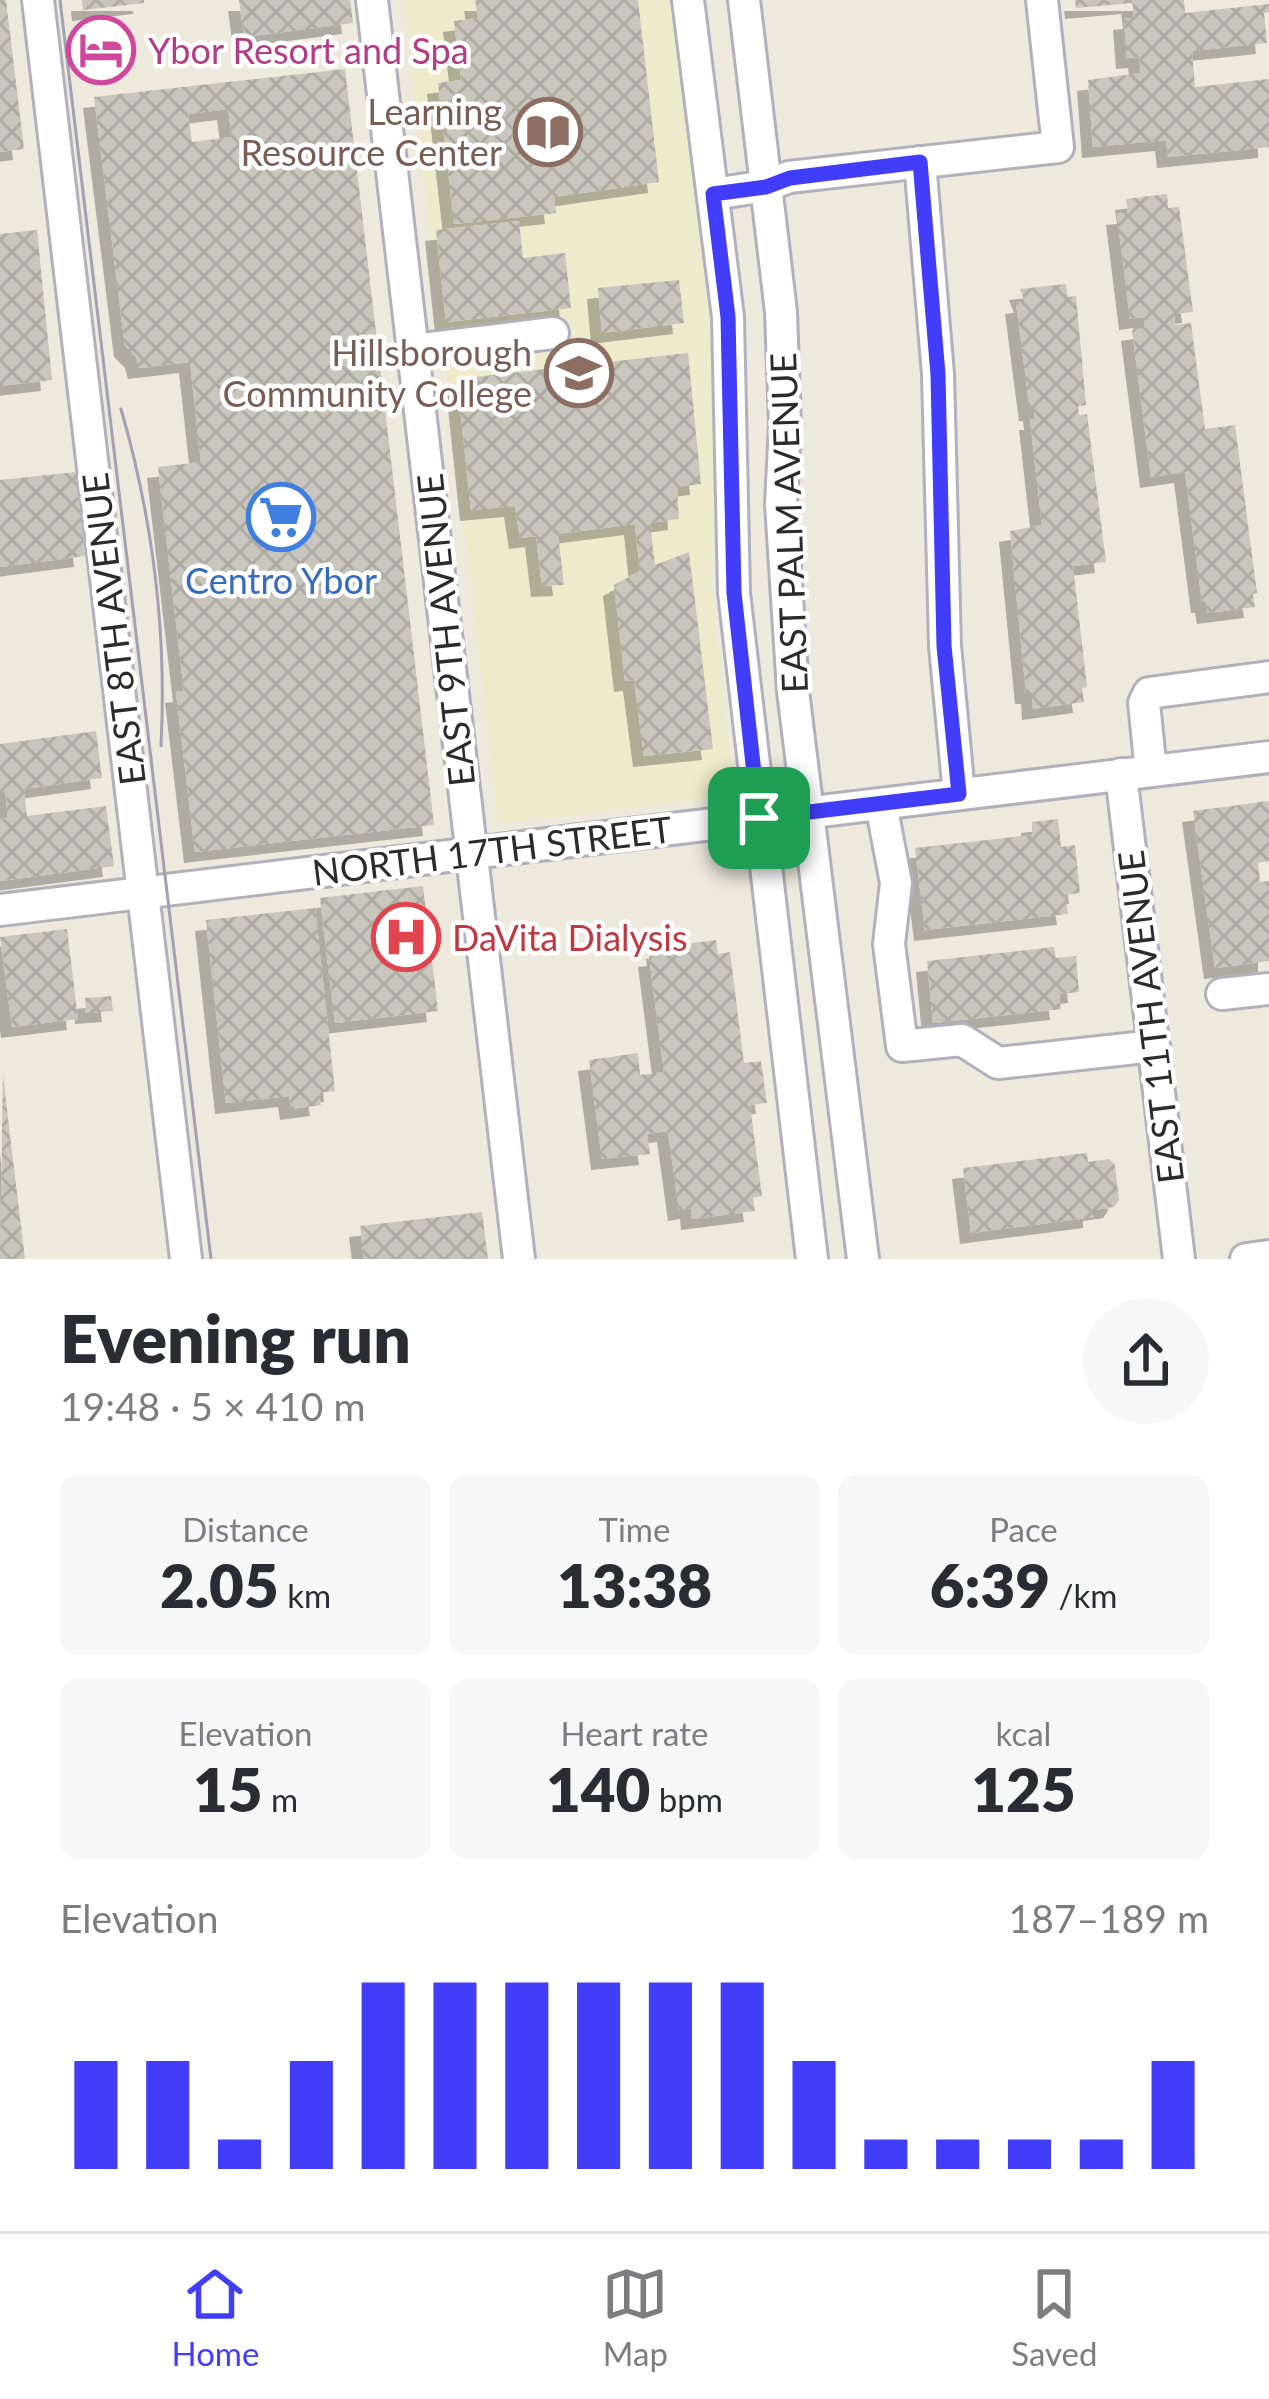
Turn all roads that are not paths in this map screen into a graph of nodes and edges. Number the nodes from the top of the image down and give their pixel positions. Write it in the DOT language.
graph roads {
  1 [pos="38,0"];
  2 [pos="372,0"];
  3 [pos="688,0"];
  4 [pos="744,0"];
  5 [pos="1042,0"];
  6 [pos="920,162"];
  7 [pos="766,187"];
  8 [pos="713,194"];
  9 [pos="553,333"];
  10 [pos="414,350"];
  11 [pos="1269,677"];
  12 [pos="1269,757"];
  13 [pos="1136,773"];
  14 [pos="959,794"];
  15 [pos="881,803"];
  16 [pos="805,813"];
  17 [pos="759,818"];
  18 [pos="470,853"];
  19 [pos="142,892"];
  20 [pos="0,910"];
  21 [pos="1269,989"];
  22 [pos="1222,994"];
  23 [pos="1154,1046"];
  24 [pos="1269,1256"];
  25 [pos="186,1259"];
  26 [pos="519,1259"];
  27 [pos="812,1259"];
  28 [pos="863,1259"];
  29 [pos="1179,1259"];
  30 [pos="1246,1259"];
  1 -- 19 [label="street, EAST 8TH AVENUE"];
  2 -- 10 [label="street, EAST 9TH AVENUE"];
  3 -- 8 [label="street, EAST PALM AVENUE"];
  4 -- 7 [label="street, EAST PALM AVENUE"];
  5 -- 6 [label="street"];
  6 -- 7 [label="street"];
  6 -- 14 [label="street"];
  7 -- 8 [label="street"];
  7 -- 16 [label="street, EAST PALM AVENUE"];
  8 -- 17 [label="street, EAST PALM AVENUE"];
  9 -- 10 [label="street"];
  10 -- 18 [label="street, EAST 9TH AVENUE"];
  11 -- 13 [label="street, EAST 11TH AVENUE"];
  12 -- 13 [label="street, NORTH 17TH STREET"];
  13 -- 14 [label="street, NORTH 17TH STREET"];
  13 -- 23 [label="street, EAST 11TH AVENUE"];
  14 -- 15 [label="street, NORTH 17TH STREET"];
  15 -- 16 [label="street, NORTH 17TH STREET"];
  15 -- 23 [label="street"];
  16 -- 17 [label="street, NORTH 17TH STREET"];
  16 -- 28 [label="street, EAST PALM AVENUE"];
  17 -- 18 [label="street, NORTH 17TH STREET"];
  17 -- 27 [label="street, EAST PALM AVENUE"];
  18 -- 19 [label="street, NORTH 17TH STREET"];
  18 -- 26 [label="street, EAST 9TH AVENUE"];
  19 -- 20 [label="street, NORTH 17TH STREET"];
  19 -- 25 [label="street, EAST 8TH AVENUE"];
  21 -- 22 [label="street"];
  23 -- 29 [label="street, EAST 11TH AVENUE"];
  24 -- 30 [label="street"];
}
